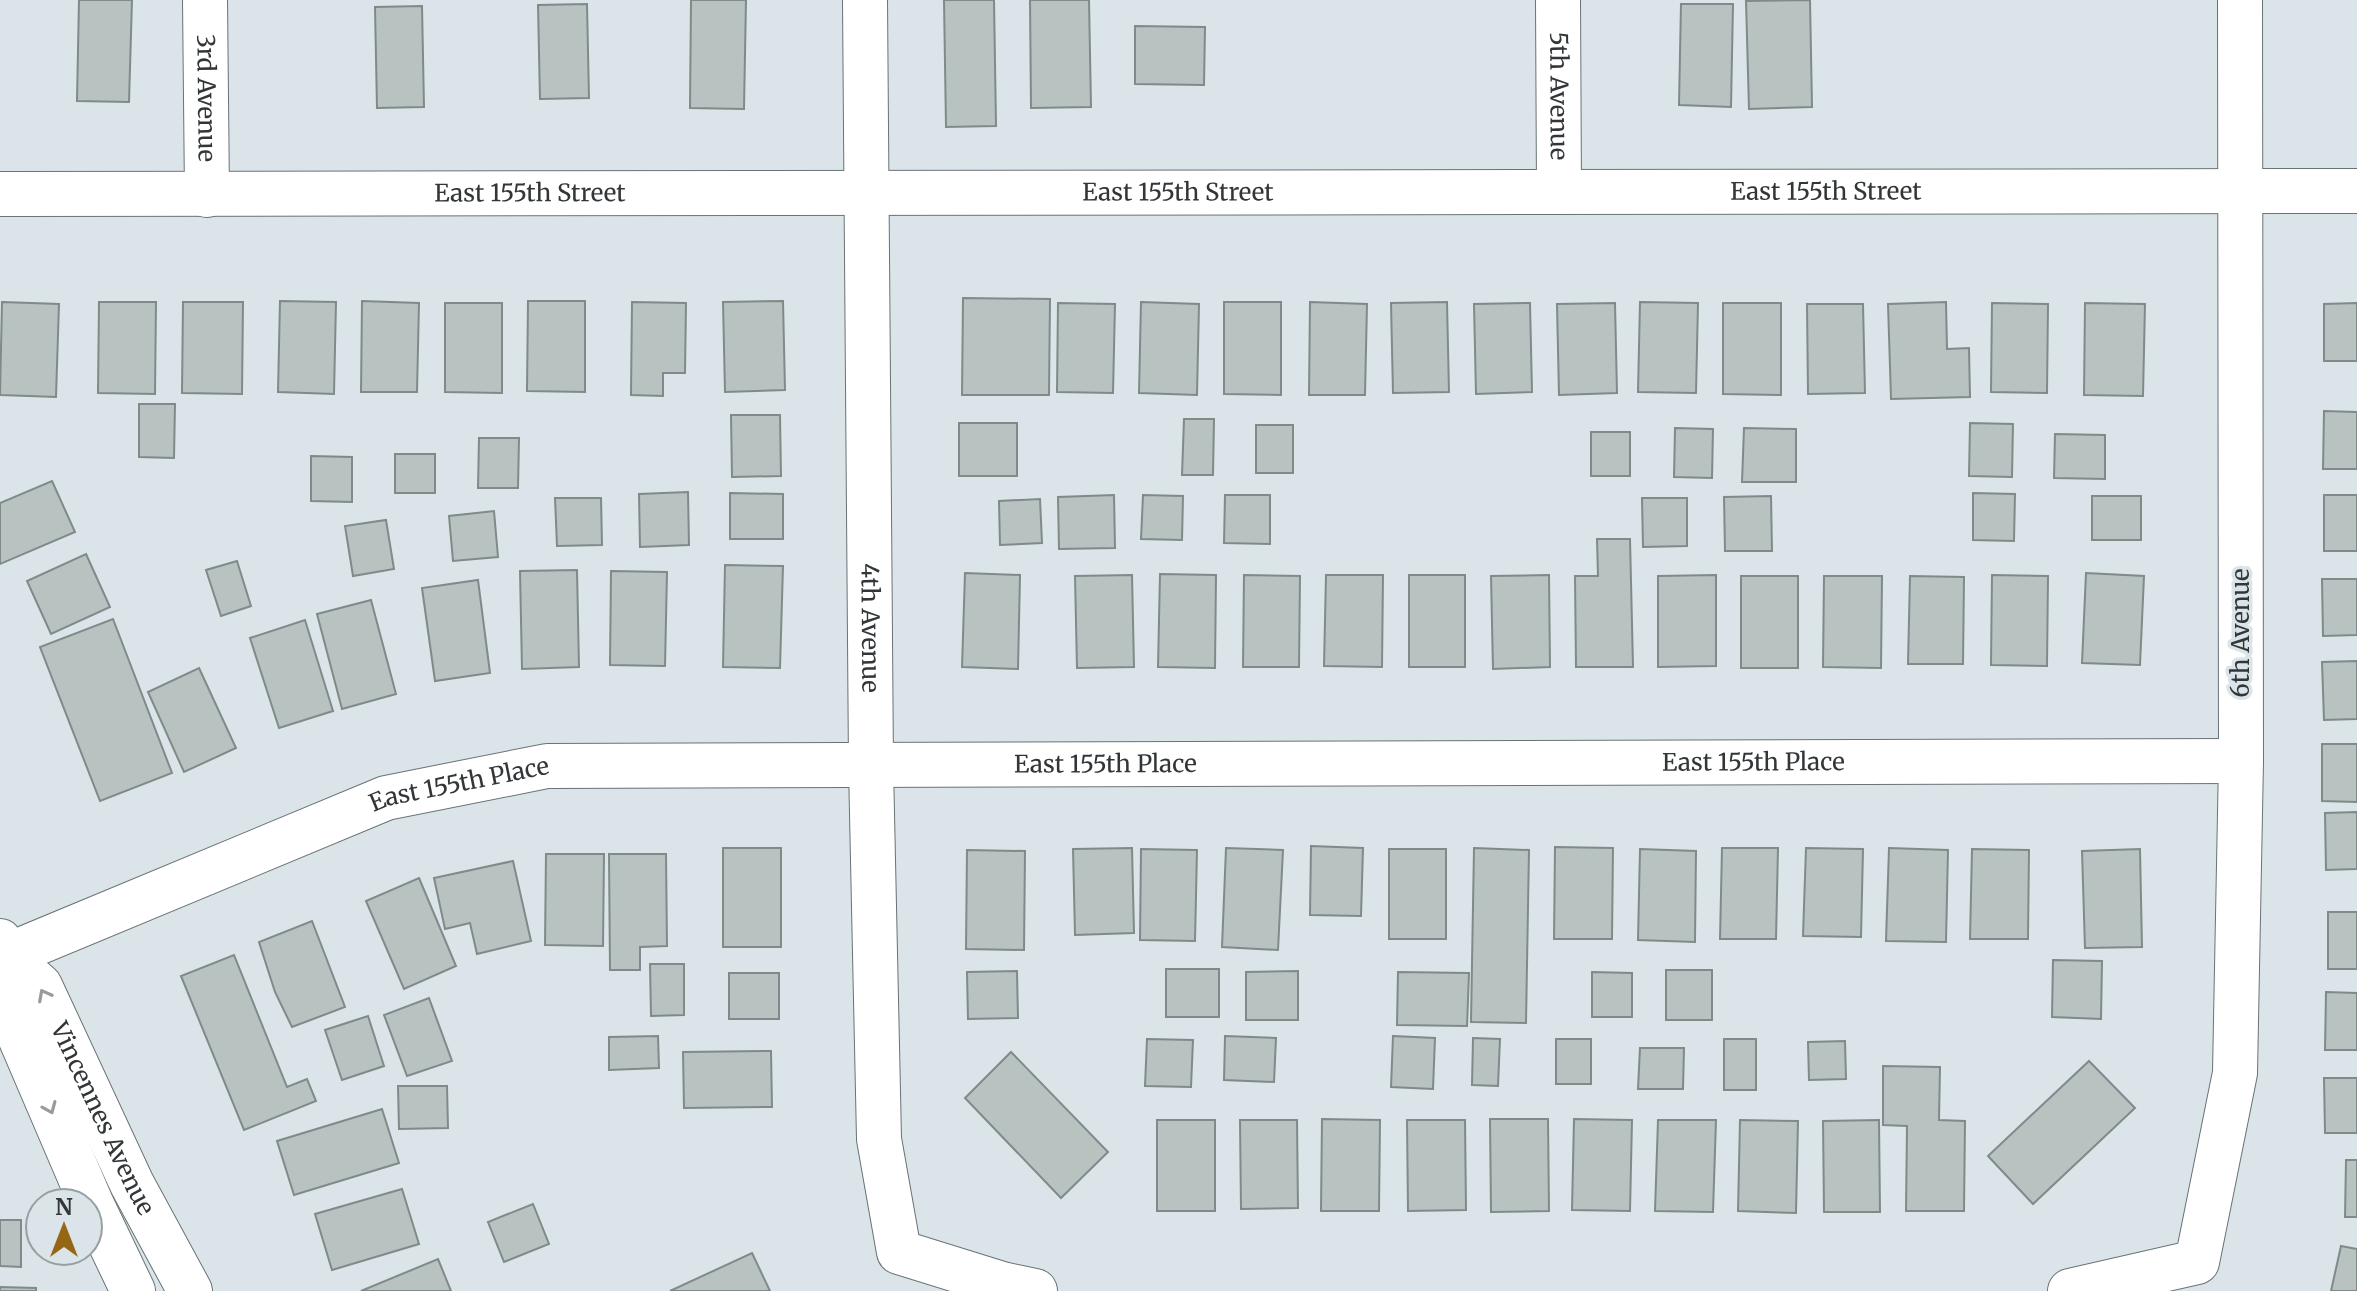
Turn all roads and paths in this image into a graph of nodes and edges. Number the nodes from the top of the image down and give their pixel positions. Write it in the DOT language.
graph roads {
  1 [pos="205,0"];
  2 [pos="865,0"];
  3 [pos="1558,0"];
  4 [pos="2240,0"];
  5 [pos="2241,190"];
  6 [pos="2357,191"];
  7 [pos="1559,192"];
  8 [pos="867,193"];
  9 [pos="0,194"];
  10 [pos="207,195"];
  11 [pos="2241,761"];
  12 [pos="871,767"];
  13 [pos="3,949"];
  14 [pos="133,1291"];
  15 [pos="190,1291"];
  16 [pos="1035,1291"];
  17 [pos="2070,1291"];
  1 -- 10 [label="street, 3rd Avenue"];
  2 -- 8 [label="street, 4th Avenue"];
  3 -- 7 [label="street, 5th Avenue"];
  4 -- 5 [label="street, 6th Avenue"];
  5 -- 6 [label="street, East 155th Street"];
  5 -- 7 [label="street, East 155th Street"];
  5 -- 11 [label="street, 6th Avenue"];
  7 -- 8 [label="street, East 155th Street"];
  8 -- 10 [label="street, East 155th Street"];
  8 -- 12 [label="street, 4th Avenue"];
  9 -- 10 [label="street, East 155th Street"];
  11 -- 12 [label="street, East 155th Place"];
  11 -- 17 [label="street, 6th Avenue"];
  12 -- 13 [label="street, East 155th Place"];
  12 -- 16 [label="street, 4th Avenue"];
  13 -- 14 [label="street, Vincennes Avenue, one-way"];
  15 -- 13 [label="street, Vincennes Avenue, one-way"];
}
